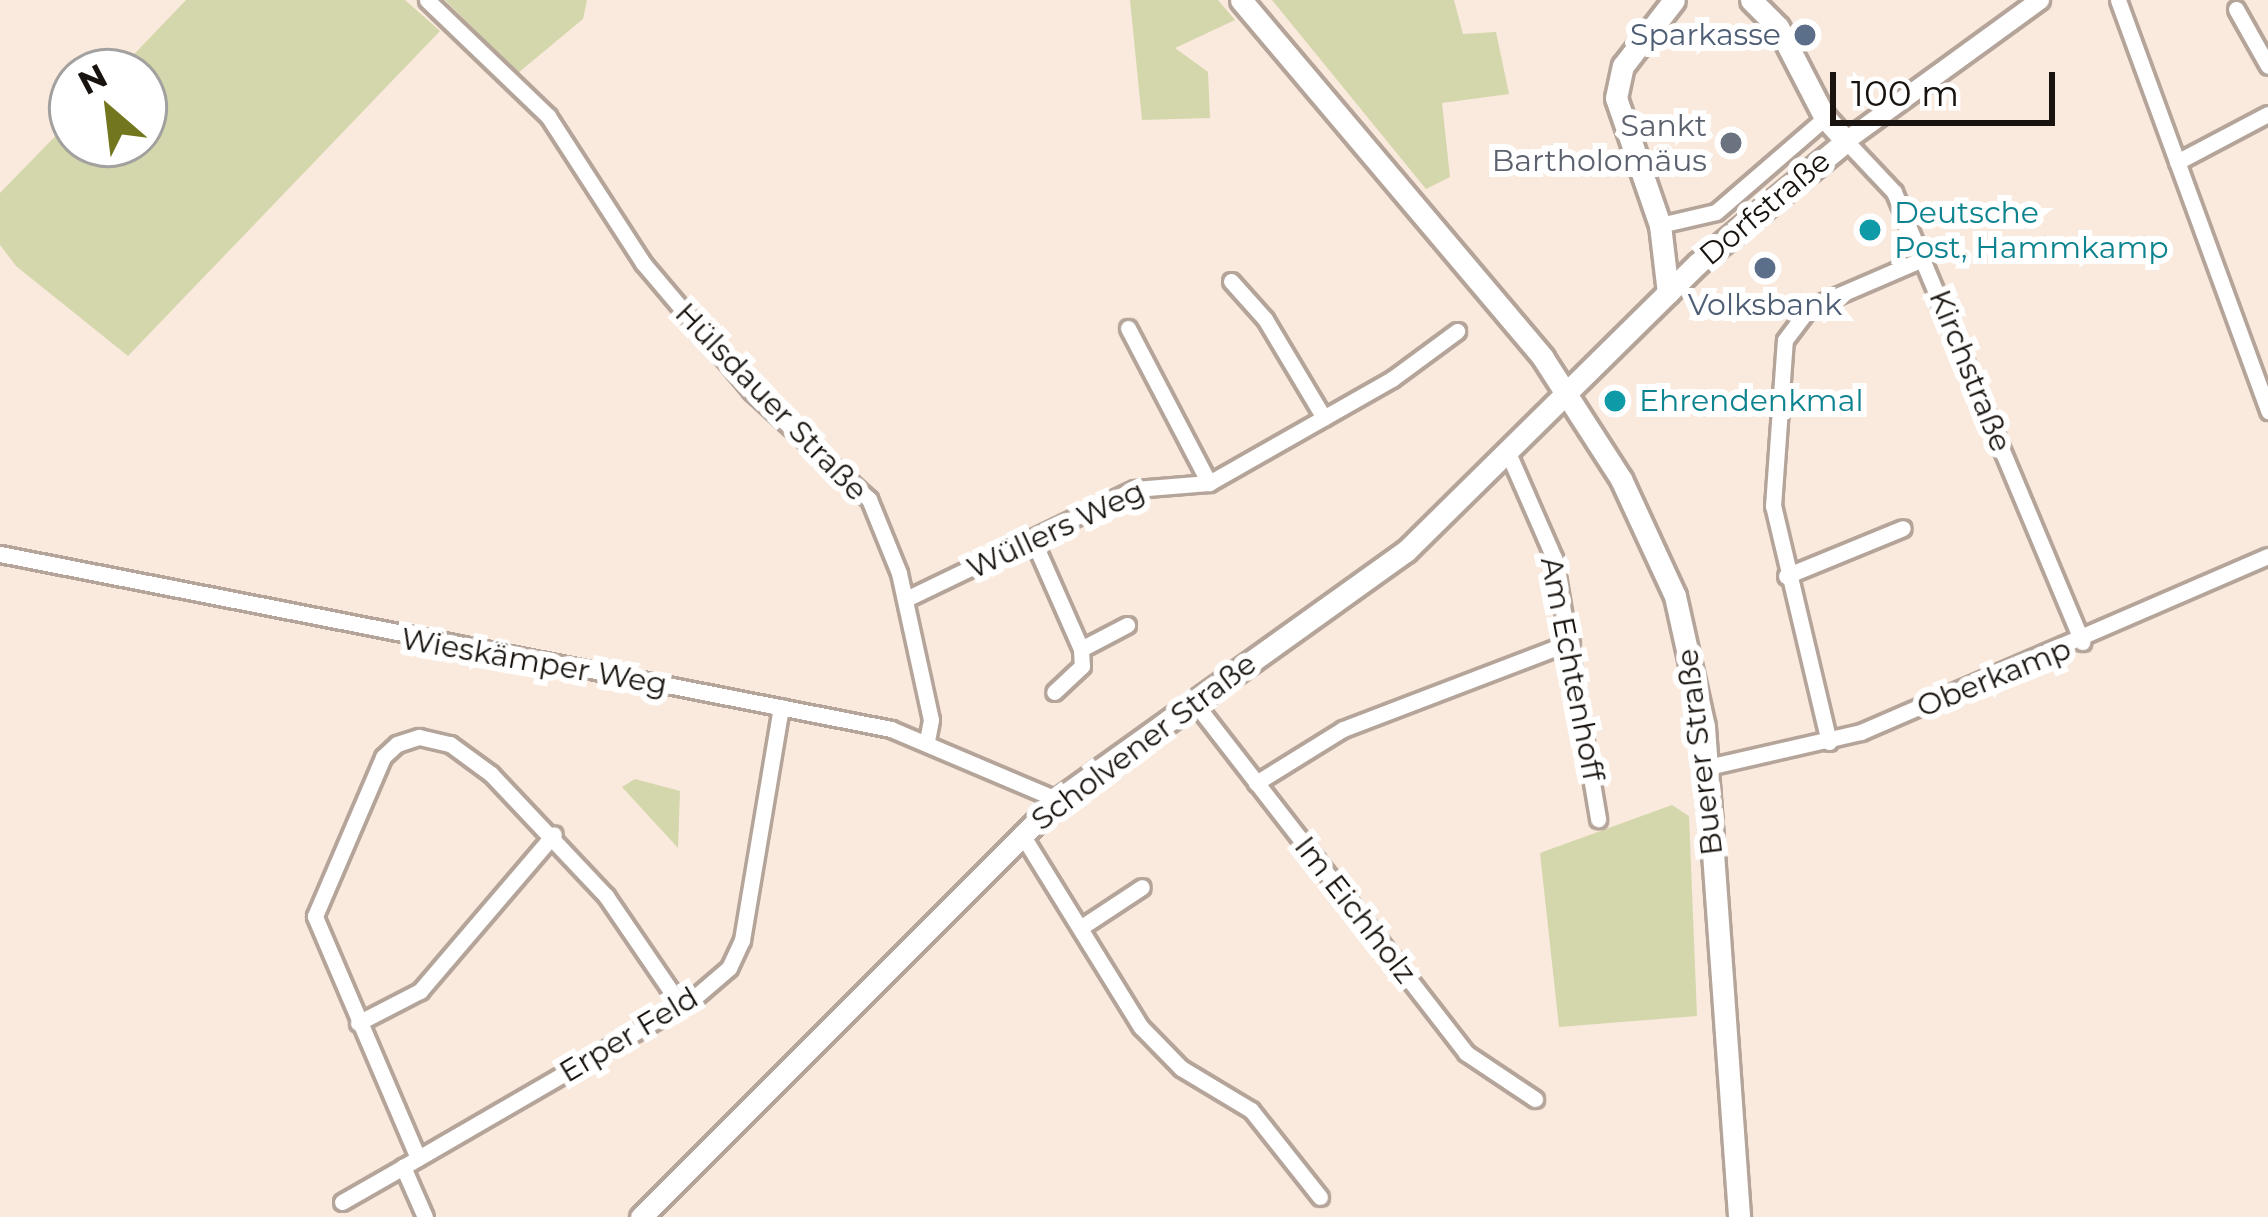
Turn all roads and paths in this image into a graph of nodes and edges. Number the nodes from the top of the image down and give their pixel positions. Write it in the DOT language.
graph roads {
  1 [pos="428,0"];
  2 [pos="1241,0"];
  3 [pos="1674,0"];
  4 [pos="1751,0"];
  5 [pos="2040,0"];
  6 [pos="2118,0"];
  7 [pos="2236,9"];
  8 [pos="2268,66"];
  9 [pos="2268,113"];
  10 [pos="1825,118"];
  11 [pos="1846,141"];
  12 [pos="2177,162"];
  13 [pos="1660,225"];
  14 [pos="1923,259"];
  15 [pos="1231,280"];
  16 [pos="1668,293"];
  17 [pos="1128,328"];
  18 [pos="1457,331"];
  19 [pos="1570,397"];
  20 [pos="2268,411"];
  21 [pos="1324,418"];
  22 [pos="1509,455"];
  23 [pos="1210,483"];
  24 [pos="1903,528"];
  25 [pos="1033,539"];
  26 [pos="0,554"];
  27 [pos="2268,556"];
  28 [pos="1786,576"];
  29 [pos="905,599"];
  30 [pos="1126,625"];
  31 [pos="1571,642"];
  32 [pos="2082,642"];
  33 [pos="1081,649"];
  34 [pos="1054,692"];
  35 [pos="1193,702"];
  36 [pos="781,707"];
  37 [pos="927,741"];
  38 [pos="1829,742"];
  39 [pos="1708,766"];
  40 [pos="1256,783"];
  41 [pos="1058,800"];
  42 [pos="1598,819"];
  43 [pos="1022,833"];
  44 [pos="554,834"];
  45 [pos="1142,886"];
  46 [pos="1080,928"];
  47 [pos="681,1006"];
  48 [pos="358,1024"];
  49 [pos="1534,1100"];
  50 [pos="418,1158"];
  51 [pos="403,1167"];
  52 [pos="1320,1197"];
  53 [pos="342,1202"];
  54 [pos="425,1217"];
  55 [pos="641,1217"];
  56 [pos="1739,1217"];
  1 -- 29 [label="street, Hülsdauer Straße"];
  2 -- 19 [label="main road, Buerer Straße"];
  3 -- 13 [label="main road"];
  4 -- 10 [label="main road, Kirchstraße"];
  5 -- 11 [label="street, Dorfstraße"];
  6 -- 12 [label="street"];
  7 -- 8 [label="street"];
  9 -- 12 [label="street"];
  10 -- 11 [label="main road, Kirchstraße"];
  10 -- 13 [label="street"];
  11 -- 14 [label="street, Kirchstraße"];
  11 -- 16 [label="main road, Dorfstraße"];
  12 -- 20 [label="street"];
  13 -- 16 [label="main road"];
  14 -- 28 [label="street"];
  14 -- 32 [label="street, Kirchstraße"];
  15 -- 21 [label="street"];
  16 -- 19 [label="main road, Dorfstraße"];
  17 -- 23 [label="street"];
  18 -- 21 [label="street, Wüllers Weg"];
  19 -- 22 [label="main road, Scholvener Straße"];
  19 -- 39 [label="main road, Buerer Straße"];
  21 -- 23 [label="street, Wüllers Weg"];
  22 -- 31 [label="street, Am Echtenhoff"];
  22 -- 35 [label="main road, Scholvener Straße"];
  23 -- 25 [label="street, Wüllers Weg"];
  24 -- 28 [label="street"];
  25 -- 29 [label="street, Wüllers Weg"];
  25 -- 33 [label="street"];
  26 -- 36 [label="street, Wieskämper Weg"];
  27 -- 32 [label="street, Oberkamp"];
  28 -- 38 [label="street"];
  29 -- 37 [label="street, Hülsdauer Straße"];
  30 -- 33 [label="street"];
  31 -- 40 [label="street"];
  31 -- 42 [label="street, Am Echtenhoff"];
  32 -- 38 [label="street, Oberkamp"];
  33 -- 34 [label="street"];
  35 -- 40 [label="street, Im Eichholz"];
  35 -- 41 [label="main road, Scholvener Straße"];
  36 -- 37 [label="street, Wieskämper Weg"];
  36 -- 47 [label="street, Erper Feld"];
  37 -- 41 [label="street, Wieskämper Weg"];
  38 -- 39 [label="street, Oberkamp"];
  39 -- 56 [label="main road, Buerer Straße"];
  40 -- 49 [label="street, Im Eichholz"];
  41 -- 43 [label="main road, Scholvener Straße"];
  43 -- 46 [label="street"];
  43 -- 55 [label="main road, Scholvener Straße"];
  44 -- 47 [label="street"];
  44 -- 48 [label="street"];
  44 -- 48 [label="street"];
  45 -- 46 [label="street"];
  46 -- 52 [label="street"];
  47 -- 50 [label="street, Erper Feld"];
  48 -- 50 [label="street"];
  50 -- 51 [label="street, Erper Feld"];
  51 -- 53 [label="street, Erper Feld"];
  51 -- 54 [label="street"];
}
